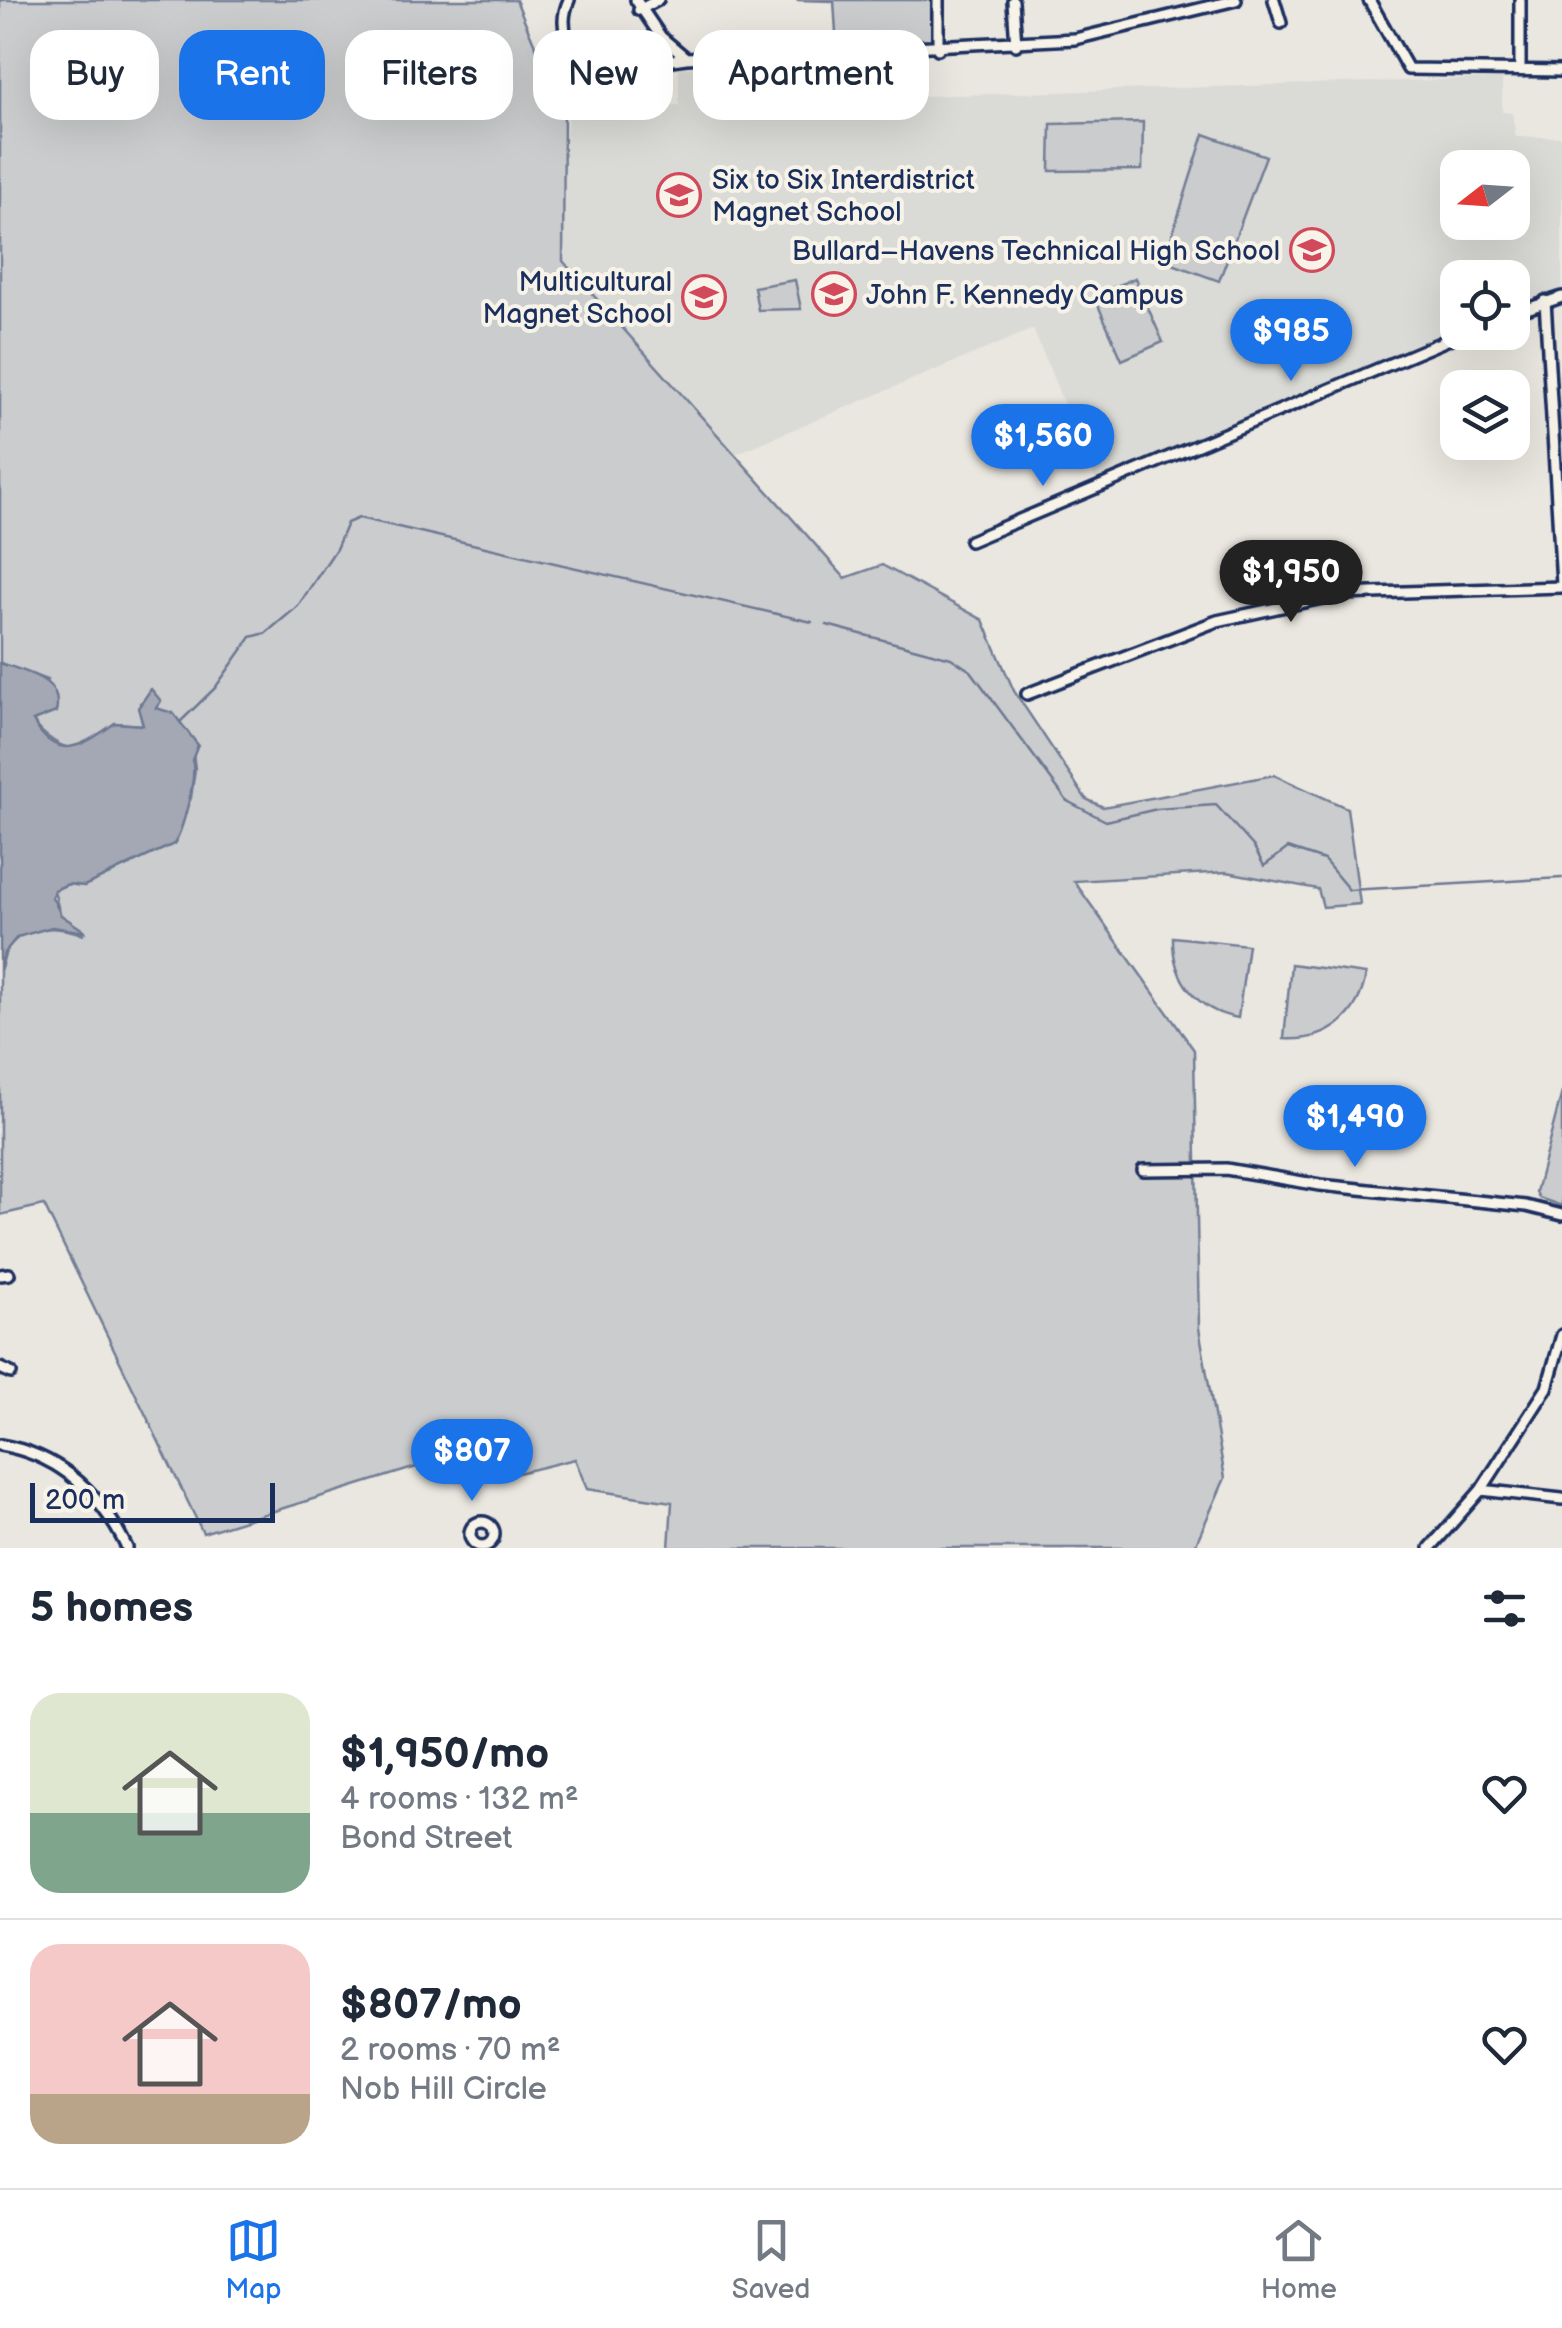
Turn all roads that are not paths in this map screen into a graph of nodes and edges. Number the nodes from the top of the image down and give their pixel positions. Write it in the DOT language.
graph roads {
  1 [pos="569,0"];
  2 [pos="658,0"];
  3 [pos="938,0"];
  4 [pos="1236,0"];
  5 [pos="1274,0"];
  6 [pos="1370,0"];
  7 [pos="1520,0"];
  8 [pos="1013,2"];
  9 [pos="638,5"];
  10 [pos="1281,24"];
  11 [pos="1016,44"];
  12 [pos="938,48"];
  13 [pos="686,58"];
  14 [pos="1520,70"];
  15 [pos="1562,72"];
  16 [pos="1562,297"];
  17 [pos="1546,301"];
  18 [pos="1530,307"];
  19 [pos="1440,343"];
  20 [pos="1558,396"];
  21 [pos="1559,494"];
  22 [pos="970,542"];
  23 [pos="1562,586"];
  24 [pos="1027,694"];
  25 [pos="1143,1170"];
  26 [pos="1562,1215"];
  27 [pos="1562,1335"];
  28 [pos="0,1368"];
  29 [pos="11,1373"];
  30 [pos="1546,1388"];
  31 [pos="1562,1391"];
  32 [pos="0,1445"];
  33 [pos="1481,1490"];
  34 [pos="1562,1499"];
  35 [pos="127,1548"];
  36 [pos="1430,1548"];
  1 -- 13 [label="street"];
  2 -- 9 [label="street"];
  3 -- 12 [label="street"];
  4 -- 11 [label="street"];
  5 -- 10 [label="street"];
  6 -- 14 [label="street"];
  7 -- 14 [label="street"];
  8 -- 11 [label="street"];
  9 -- 13 [label="street"];
  11 -- 12 [label="street"];
  12 -- 13 [label="street"];
  14 -- 15 [label="street"];
  16 -- 17 [label="street"];
  17 -- 18 [label="street"];
  17 -- 20 [label="street"];
  19 -- 22 [label="street"];
  20 -- 21 [label="street"];
  21 -- 23 [label="street"];
  23 -- 24 [label="street"];
  25 -- 26 [label="street"];
  27 -- 30 [label="street"];
  28 -- 29 [label="street"];
  30 -- 31 [label="street"];
  30 -- 33 [label="street"];
  32 -- 35 [label="street"];
  33 -- 34 [label="street"];
  33 -- 36 [label="street"];
}
